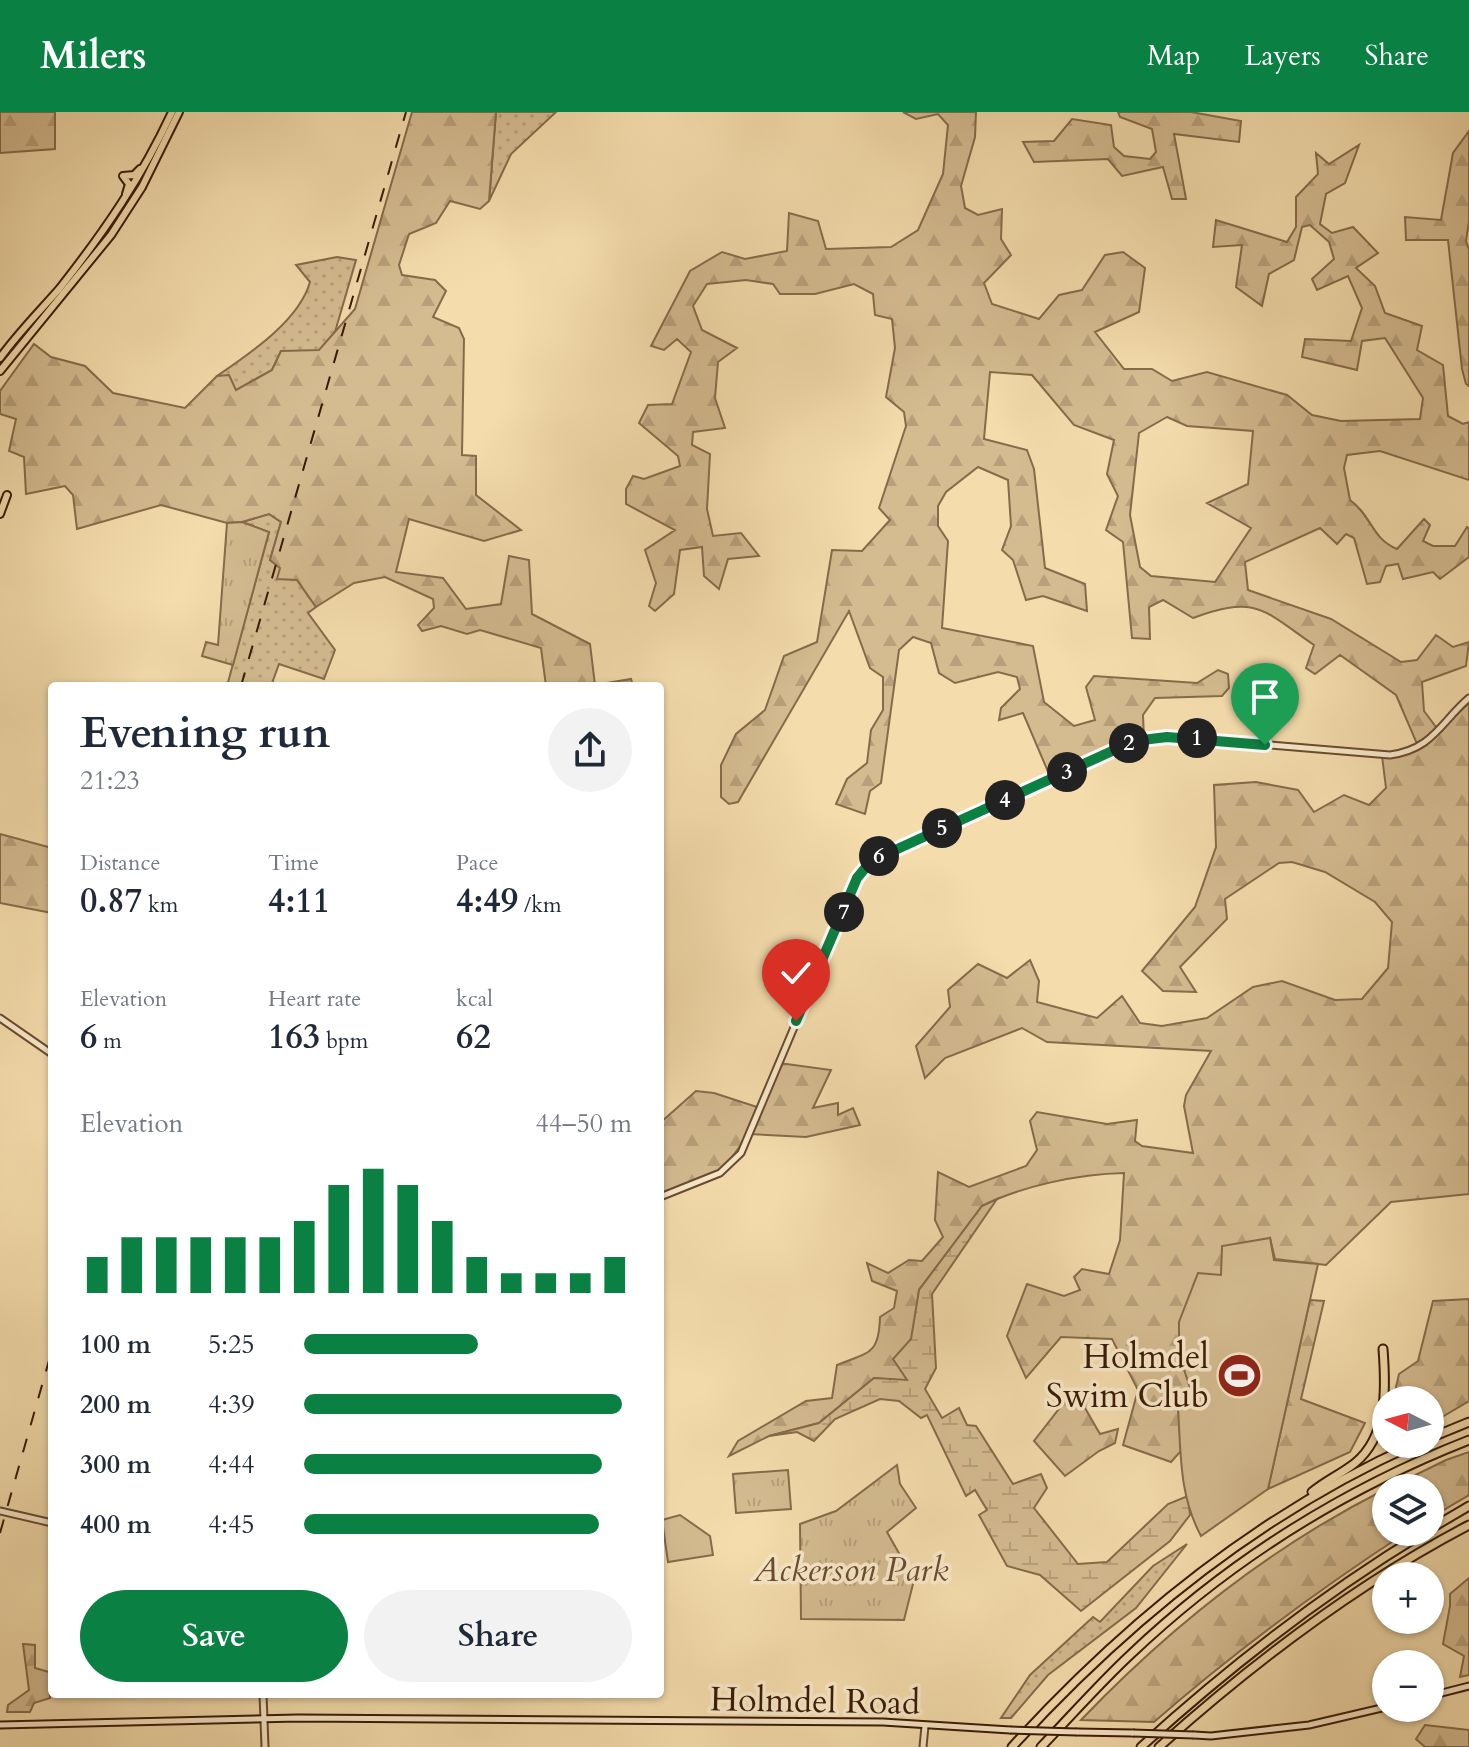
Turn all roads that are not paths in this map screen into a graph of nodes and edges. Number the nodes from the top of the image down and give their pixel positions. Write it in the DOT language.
graph roads {
  1 [pos="172,112"];
  2 [pos="179,112"];
  3 [pos="153,154"];
  4 [pos="122,205"];
  5 [pos="0,358"];
  6 [pos="0,371"];
  7 [pos="7,495"];
  8 [pos="0,514"];
  9 [pos="1469,698"];
  10 [pos="0,1018"];
  11 [pos="48,1051"];
  12 [pos="664,1195"];
  13 [pos="1383,1349"];
  14 [pos="1469,1422"];
  15 [pos="1444,1432"];
  16 [pos="1469,1440"];
  17 [pos="1387,1458"];
  18 [pos="1299,1503"];
  19 [pos="1469,1506"];
  20 [pos="0,1511"];
  21 [pos="1444,1521"];
  22 [pos="48,1522"];
  23 [pos="1469,1525"];
  24 [pos="1404,1546"];
  25 [pos="1469,1686"];
  26 [pos="1444,1692"];
  27 [pos="263,1698"];
  28 [pos="1372,1710"];
  29 [pos="264,1718"];
  30 [pos="0,1725"];
  31 [pos="925,1726"];
  32 [pos="265,1747"];
  33 [pos="923,1747"];
  34 [pos="1012,1747"];
  35 [pos="1041,1747"];
  36 [pos="1141,1747"];
  37 [pos="1159,1747"];
  1 -- 3 [label="highway"];
  2 -- 6 [label="highway"];
  3 -- 4 [label="highway"];
  3 -- 4 [label="highway"];
  4 -- 5 [label="highway"];
  7 -- 8 [label="highway"];
  9 -- 12 [label="main road"];
  10 -- 11 [label="main road"];
  13 -- 18 [label="highway"];
  14 -- 15 [label="highway"];
  16 -- 35 [label="highway"];
  17 -- 18 [label="highway"];
  18 -- 34 [label="highway"];
  19 -- 21 [label="highway"];
  20 -- 22 [label="main road"];
  23 -- 37 [label="highway"];
  24 -- 36 [label="highway"];
  25 -- 26 [label="main road"];
  27 -- 29 [label="main road"];
  28 -- 31 [label="main road, Holmdel Road, bridge"];
  29 -- 30 [label="main road, Holmdel Road"];
  29 -- 31 [label="main road, Holmdel Road"];
  29 -- 32 [label="main road"];
  31 -- 33 [label="main road"];
}
